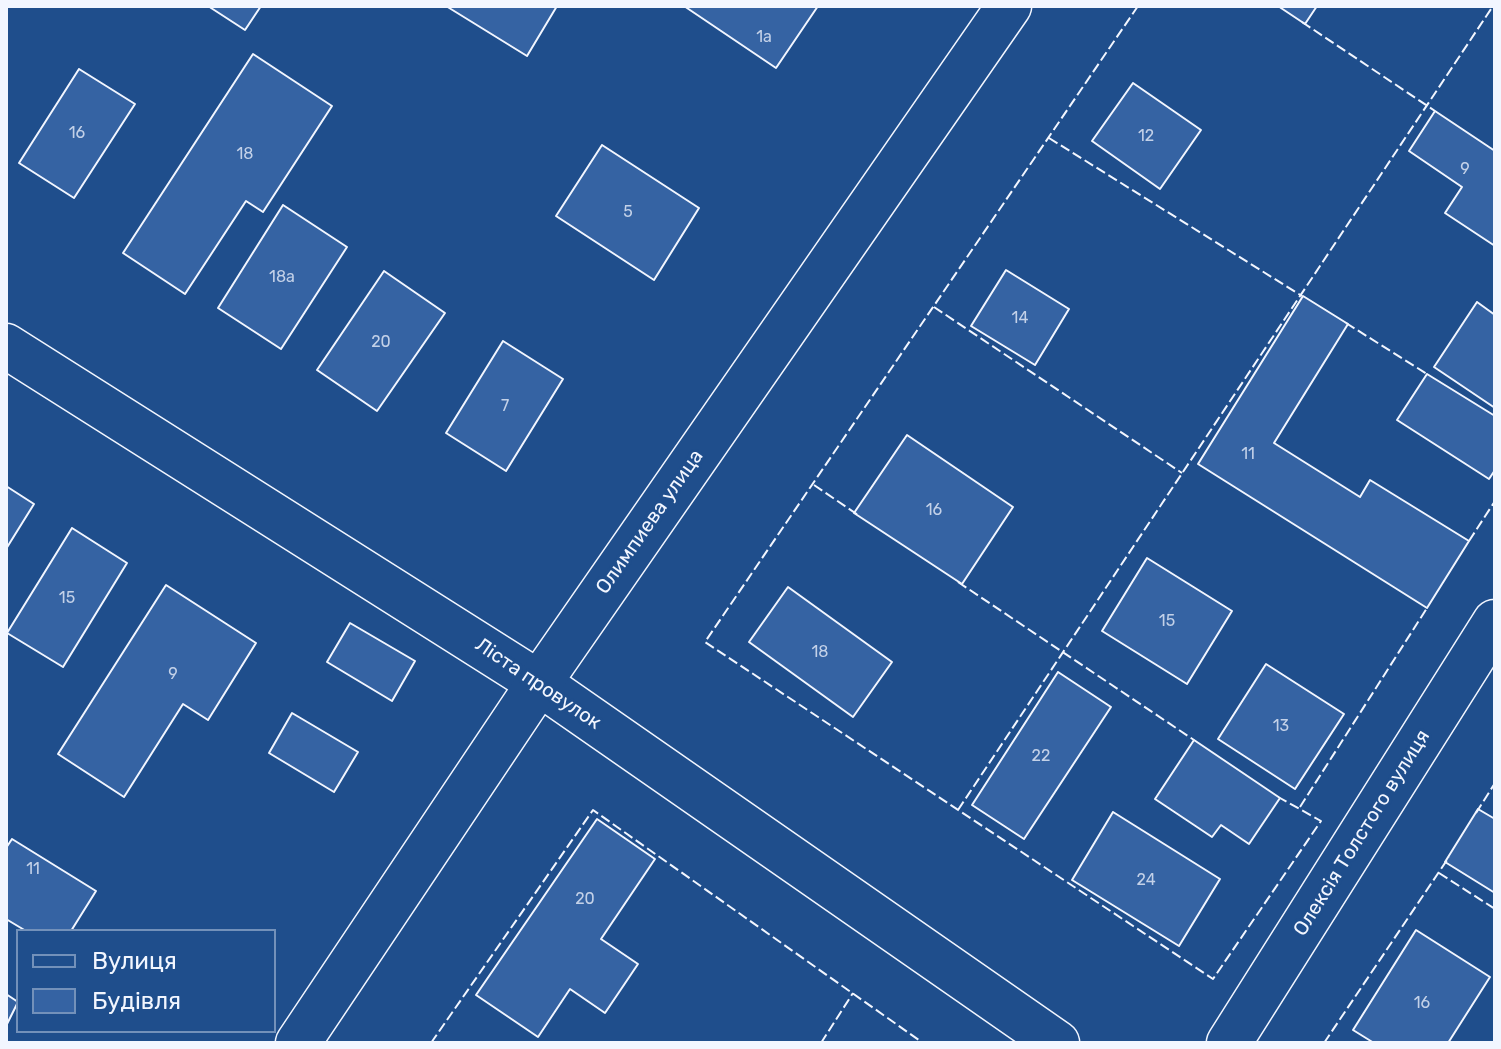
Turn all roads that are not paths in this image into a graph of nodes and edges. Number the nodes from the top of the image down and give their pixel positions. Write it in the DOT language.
graph roads {
  1 [pos="1009,6"];
  2 [pos="6,346"];
  3 [pos="1495,622"];
  4 [pos="539,683"];
  5 [pos="298,1043"];
  6 [pos="1057,1043"];
  7 [pos="1229,1043"];
  1 -- 4 [label="street, Олимпиева улица"];
  2 -- 4 [label="street, Ліста провулок"];
  3 -- 7 [label="street, Олексія Толстого вулиця"];
  4 -- 5 [label="street, Олимпиева улица"];
  4 -- 6 [label="street, Ліста провулок"];
}
